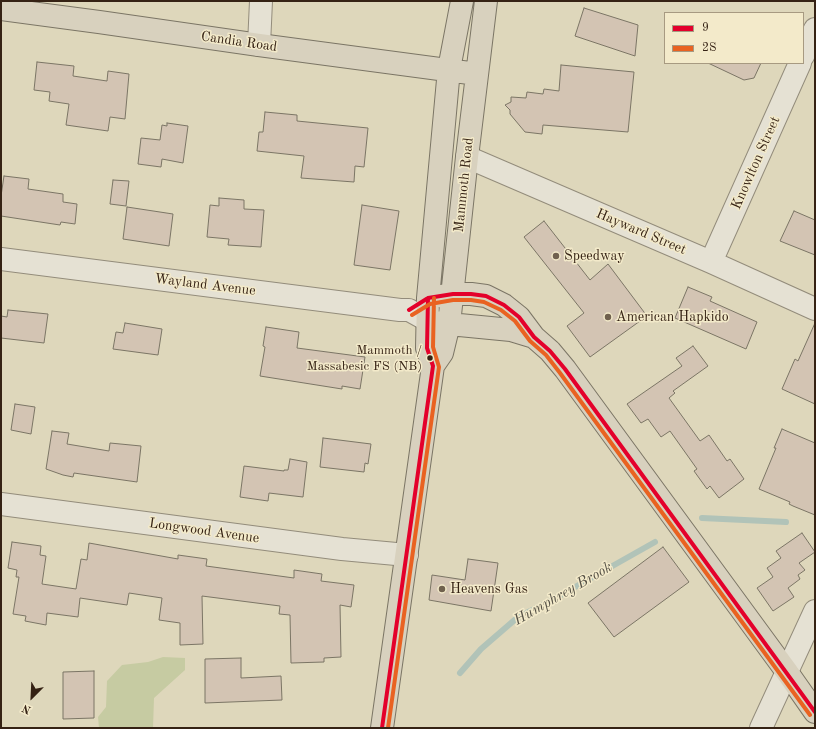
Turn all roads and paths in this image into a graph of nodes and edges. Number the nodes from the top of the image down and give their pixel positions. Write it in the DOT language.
graph roads {
  1 [pos="261,1"];
  2 [pos="462,1"];
  3 [pos="486,1"];
  4 [pos="1,9"];
  5 [pos="815,29"];
  6 [pos="259,45"];
  7 [pos="804,54"];
  8 [pos="800,64"];
  9 [pos="449,69"];
  10 [pos="477,74"];
  11 [pos="467,157"];
  12 [pos="1,259"];
  13 [pos="712,262"];
  14 [pos="453,294"];
  15 [pos="428,298"];
  16 [pos="815,309"];
  17 [pos="418,315"];
  18 [pos="449,324"];
  19 [pos="534,337"];
  20 [pos="433,366"];
  21 [pos="1,504"];
  22 [pos="407,555"];
  23 [pos="815,611"];
  24 [pos="788,672"];
  25 [pos="815,712"];
  26 [pos="382,728"];
  27 [pos="761,728"];
  1 -- 6 [label="street"];
  2 -- 9 [label="main road, Mammoth Road"];
  3 -- 10 [label="main road, Mammoth Road"];
  4 -- 6 [label="main road, Candia Road"];
  5 -- 7 [label="street"];
  6 -- 9 [label="main road, Candia Road"];
  8 -- 13 [label="street, Knowlton Street"];
  9 -- 10 [label="main road, Candia Road"];
  9 -- 15 [label="main road, Mammoth Road"];
  10 -- 11 [label="main road, Mammoth Road"];
  11 -- 13 [label="street, Hayward Street"];
  11 -- 14 [label="main road, Mammoth Road"];
  12 -- 17 [label="street, Wayland Avenue"];
  13 -- 16 [label="street, Hayward Street"];
  14 -- 15 [label="main road"];
  14 -- 18 [label="main road, Mammoth Road"];
  14 -- 19 [label="main road"];
  15 -- 17 [label="main road, Mammoth Road"];
  17 -- 18 [label="main road"];
  17 -- 20 [label="main road, Mammoth Road"];
  18 -- 19 [label="main road"];
  18 -- 20 [label="main road, Mammoth Road"];
  19 -- 24 [label="main road"];
  20 -- 22 [label="main road, Mammoth Road"];
  21 -- 22 [label="street, Longwood Avenue"];
  22 -- 26 [label="main road, Mammoth Road"];
  23 -- 24 [label="street"];
  24 -- 25 [label="main road"];
  24 -- 27 [label="street"];
}
